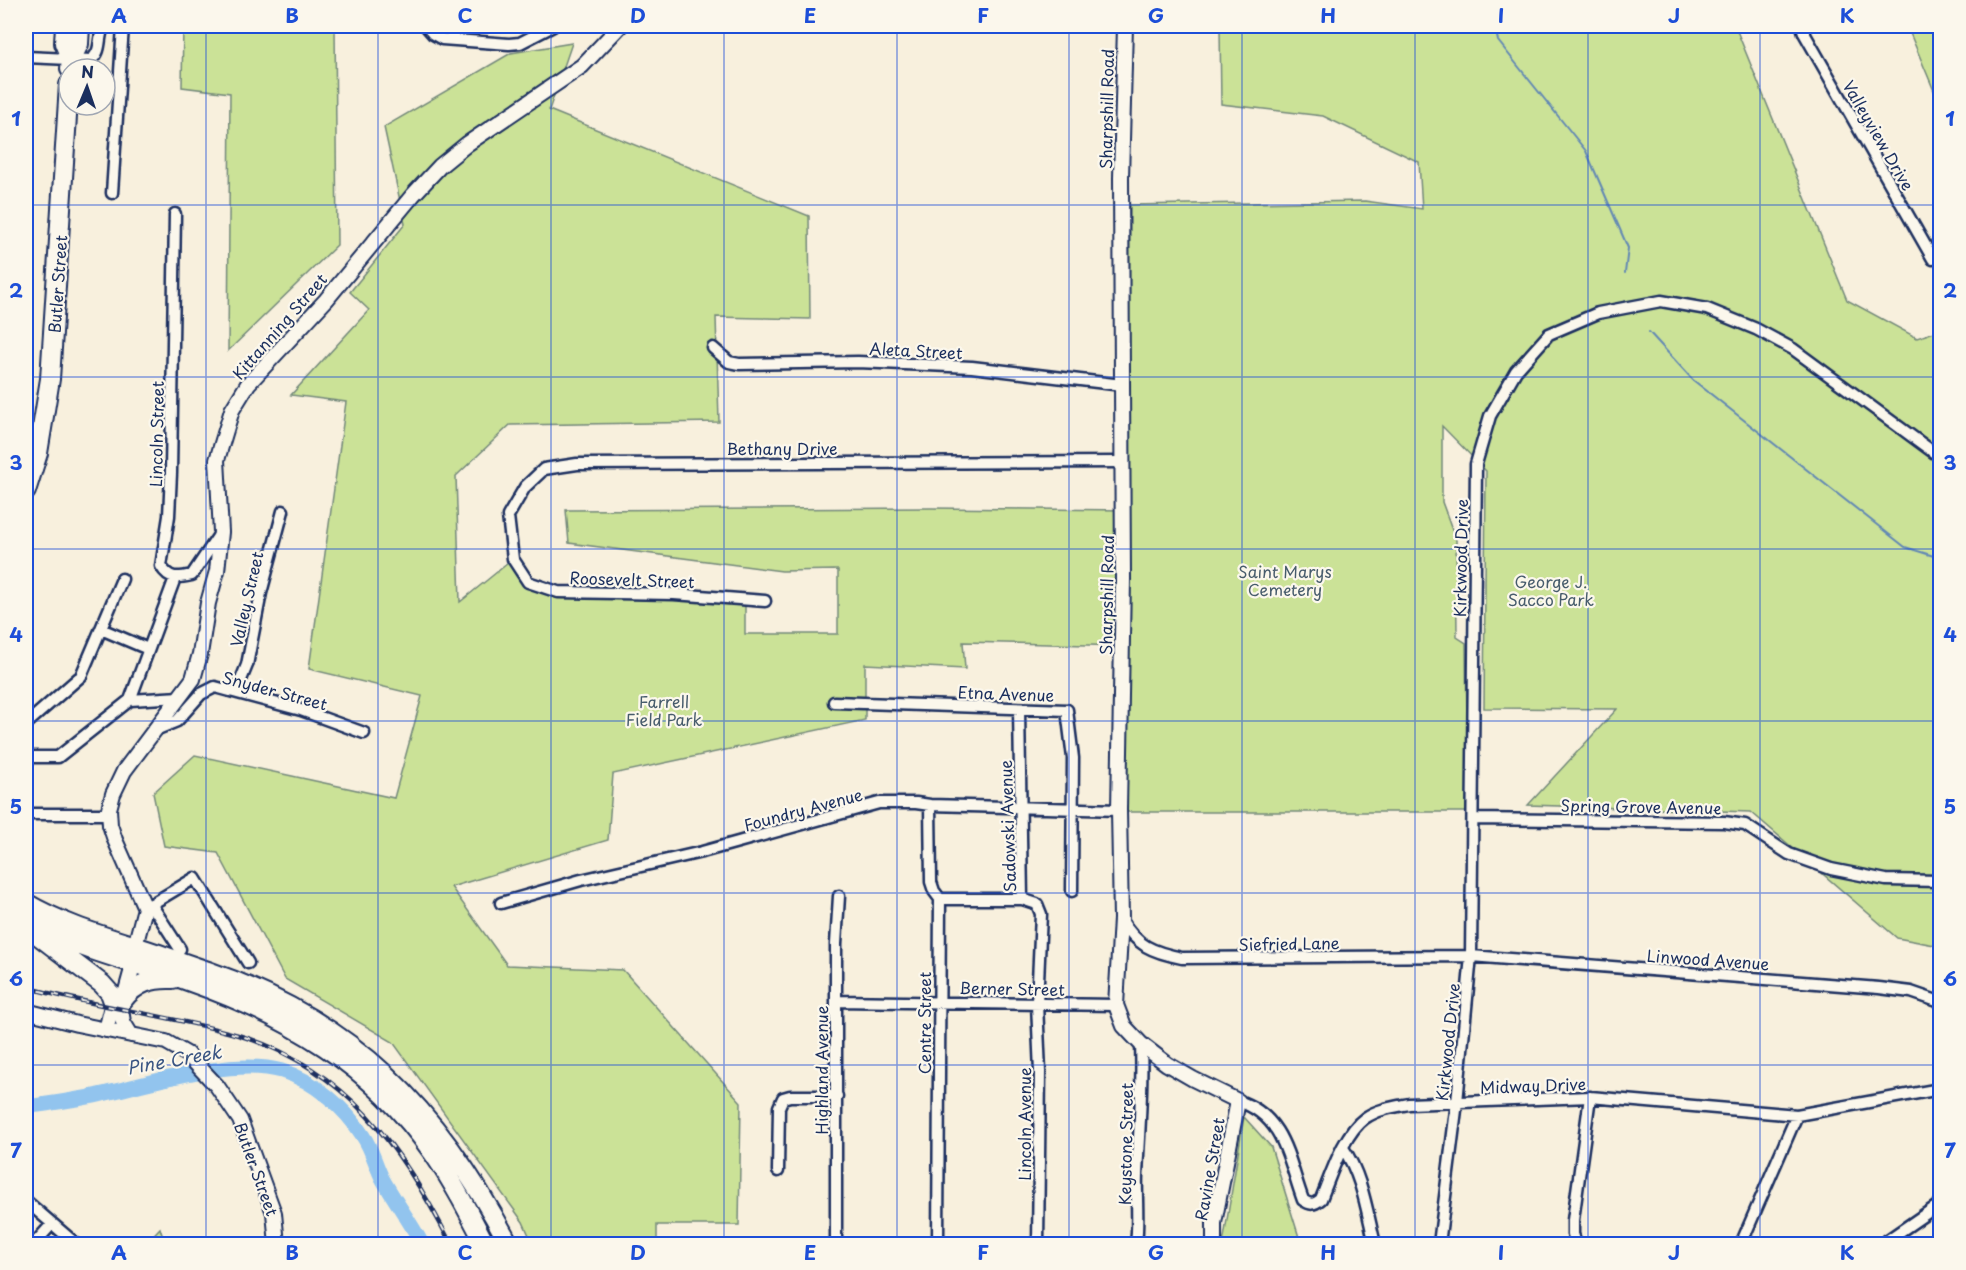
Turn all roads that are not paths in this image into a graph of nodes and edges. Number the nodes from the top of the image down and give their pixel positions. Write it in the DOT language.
graph roads {
  1 [pos="65,26"];
  2 [pos="80,26"];
  3 [pos="104,26"];
  4 [pos="123,26"];
  5 [pos="426,26"];
  6 [pos="553,26"];
  7 [pos="620,26"];
  8 [pos="1125,26"];
  9 [pos="1802,26"];
  10 [pos="26,57"];
  11 [pos="68,57"];
  12 [pos="73,57"];
  13 [pos="95,57"];
  14 [pos="57,63"];
  15 [pos="67,117"];
  16 [pos="112,193"];
  17 [pos="175,214"];
  18 [pos="1933,259"];
  19 [pos="713,348"];
  20 [pos="1122,385"];
  21 [pos="1941,457"];
  22 [pos="1123,462"];
  23 [pos="28,486"];
  24 [pos="26,506"];
  25 [pos="284,511"];
  26 [pos="221,532"];
  27 [pos="513,559"];
  28 [pos="175,578"];
  29 [pos="122,579"];
  30 [pos="765,601"];
  31 [pos="101,629"];
  32 [pos="148,649"];
  33 [pos="236,692"];
  34 [pos="180,697"];
  35 [pos="130,700"];
  36 [pos="834,702"];
  37 [pos="1019,709"];
  38 [pos="26,724"];
  39 [pos="154,730"];
  40 [pos="364,733"];
  41 [pos="26,757"];
  42 [pos="930,805"];
  43 [pos="1021,809"];
  44 [pos="1071,810"];
  45 [pos="1119,810"];
  46 [pos="26,814"];
  47 [pos="109,814"];
  48 [pos="1473,819"];
  49 [pos="1941,881"];
  50 [pos="1072,891"];
  51 [pos="838,896"];
  52 [pos="940,898"];
  53 [pos="1022,899"];
  54 [pos="26,903"];
  55 [pos="501,903"];
  56 [pos="148,906"];
  57 [pos="1121,919"];
  58 [pos="26,922"];
  59 [pos="180,949"];
  60 [pos="132,956"];
  61 [pos="1472,956"];
  62 [pos="248,963"];
  63 [pos="189,981"];
  64 [pos="118,1000"];
  65 [pos="836,1001"];
  66 [pos="939,1002"];
  67 [pos="1941,1002"];
  68 [pos="1037,1005"];
  69 [pos="1116,1005"];
  70 [pos="26,1011"];
  71 [pos="106,1030"];
  72 [pos="131,1035"];
  73 [pos="1141,1044"];
  74 [pos="1941,1089"];
  75 [pos="837,1096"];
  76 [pos="1590,1097"];
  77 [pos="1238,1101"];
  78 [pos="1457,1102"];
  79 [pos="1797,1115"];
  80 [pos="1343,1148"];
  81 [pos="778,1171"];
  82 [pos="26,1201"];
  83 [pos="1941,1204"];
  84 [pos="52,1224"];
  85 [pos="34,1245"];
  86 [pos="76,1245"];
  87 [pos="277,1245"];
  88 [pos="485,1245"];
  89 [pos="509,1245"];
  90 [pos="836,1245"];
  91 [pos="938,1245"];
  92 [pos="1038,1245"];
  93 [pos="1136,1245"];
  94 [pos="1214,1245"];
  95 [pos="1375,1245"];
  96 [pos="1439,1245"];
  97 [pos="1576,1245"];
  98 [pos="1742,1245"];
  99 [pos="1882,1245"];
  1 -- 11 [label="highway"];
  2 -- 12 [label="highway"];
  3 -- 13 [label="street"];
  4 -- 16 [label="street"];
  5 -- 6 [label="street"];
  7 -- 26 [label="street, Kittanning Street"];
  8 -- 20 [label="street, Sharpshill Road"];
  9 -- 18 [label="street, Valleyview Drive"];
  10 -- 14 [label="street"];
  15 -- 23 [label="highway, Butler Street"];
  17 -- 28 [label="street, Lincoln Street"];
  19 -- 20 [label="street, Aleta Street"];
  20 -- 22 [label="street, Sharpshill Road"];
  21 -- 48 [label="street, Kirkwood Drive"];
  22 -- 27 [label="street, Bethany Drive"];
  22 -- 45 [label="street, Sharpshill Road"];
  23 -- 24 [label="highway, Butler Street"];
  25 -- 33 [label="street, Valley Street"];
  26 -- 28 [label="street"];
  26 -- 34 [label="street, Kittanning Street"];
  27 -- 30 [label="street, Roosevelt Street"];
  28 -- 32 [label="street"];
  29 -- 31 [label="street"];
  31 -- 32 [label="street"];
  31 -- 38 [label="street"];
  32 -- 35 [label="street"];
  33 -- 39 [label="street, Snyder Street"];
  33 -- 40 [label="street, Snyder Street"];
  34 -- 35 [label="street"];
  34 -- 39 [label="street, Kittanning Street"];
  35 -- 41 [label="street"];
  36 -- 37 [label="street, Etna Avenue"];
  37 -- 43 [label="street, Sadowski Avenue"];
  37 -- 44 [label="street, Etna Avenue"];
  39 -- 47 [label="street, Kittanning Street"];
  42 -- 43 [label="street, Foundry Avenue"];
  42 -- 52 [label="street, Centre Street"];
  42 -- 55 [label="street, Foundry Avenue"];
  43 -- 44 [label="street, Foundry Avenue"];
  43 -- 53 [label="street, Sadowski Avenue"];
  44 -- 45 [label="street, Foundry Avenue"];
  44 -- 50 [label="street, Etna Avenue"];
  45 -- 57 [label="street, Sharpshill Road"];
  46 -- 47 [label="street"];
  47 -- 56 [label="street, Kittanning Street"];
  48 -- 49 [label="street, Spring Grove Avenue"];
  48 -- 61 [label="street, Kirkwood Drive"];
  51 -- 65 [label="street, Highland Avenue"];
  52 -- 53 [label="street"];
  52 -- 66 [label="street, Centre Street"];
  53 -- 68 [label="street, Sadowski Avenue"];
  54 -- 60 [label="highway"];
  56 -- 59 [label="street"];
  56 -- 60 [label="street"];
  56 -- 62 [label="street"];
  57 -- 61 [label="street, Siefried Lane"];
  57 -- 69 [label="street, Sharpshill Road"];
  58 -- 60 [label="highway"];
  58 -- 64 [label="highway"];
  60 -- 63 [label="highway"];
  60 -- 64 [label="street"];
  60 -- 89 [label="highway"];
  61 -- 67 [label="street, Linwood Avenue"];
  61 -- 78 [label="street, Kirkwood Drive"];
  63 -- 64 [label="highway"];
  63 -- 88 [label="highway"];
  64 -- 71 [label="street"];
  64 -- 72 [label="street"];
  65 -- 66 [label="street, Berner Street"];
  65 -- 75 [label="street, Highland Avenue"];
  66 -- 68 [label="street, Berner Street"];
  66 -- 91 [label="street, Centre Street"];
  68 -- 69 [label="street, Berner Street"];
  68 -- 92 [label="street, Lincoln Avenue"];
  69 -- 73 [label="street, Sharpshill Road"];
  70 -- 71 [label="street, Butler Street"];
  71 -- 72 [label="street, Butler Street"];
  72 -- 87 [label="street, Butler Street"];
  73 -- 77 [label="street, Sharpshill Road"];
  73 -- 93 [label="street, Keystone Street"];
  74 -- 79 [label="street, Midway Drive"];
  75 -- 81 [label="street"];
  75 -- 90 [label="street, Highland Avenue"];
  76 -- 78 [label="street, Midway Drive"];
  76 -- 79 [label="street, Midway Drive"];
  76 -- 97 [label="street"];
  77 -- 80 [label="street, Midway Drive"];
  77 -- 94 [label="street, Ravine Street"];
  78 -- 80 [label="street, Midway Drive"];
  78 -- 96 [label="street, Kirkwood Drive"];
  79 -- 98 [label="street"];
  80 -- 95 [label="street"];
  82 -- 84 [label="street"];
  83 -- 99 [label="street"];
  84 -- 85 [label="street"];
  84 -- 86 [label="street"];
}
